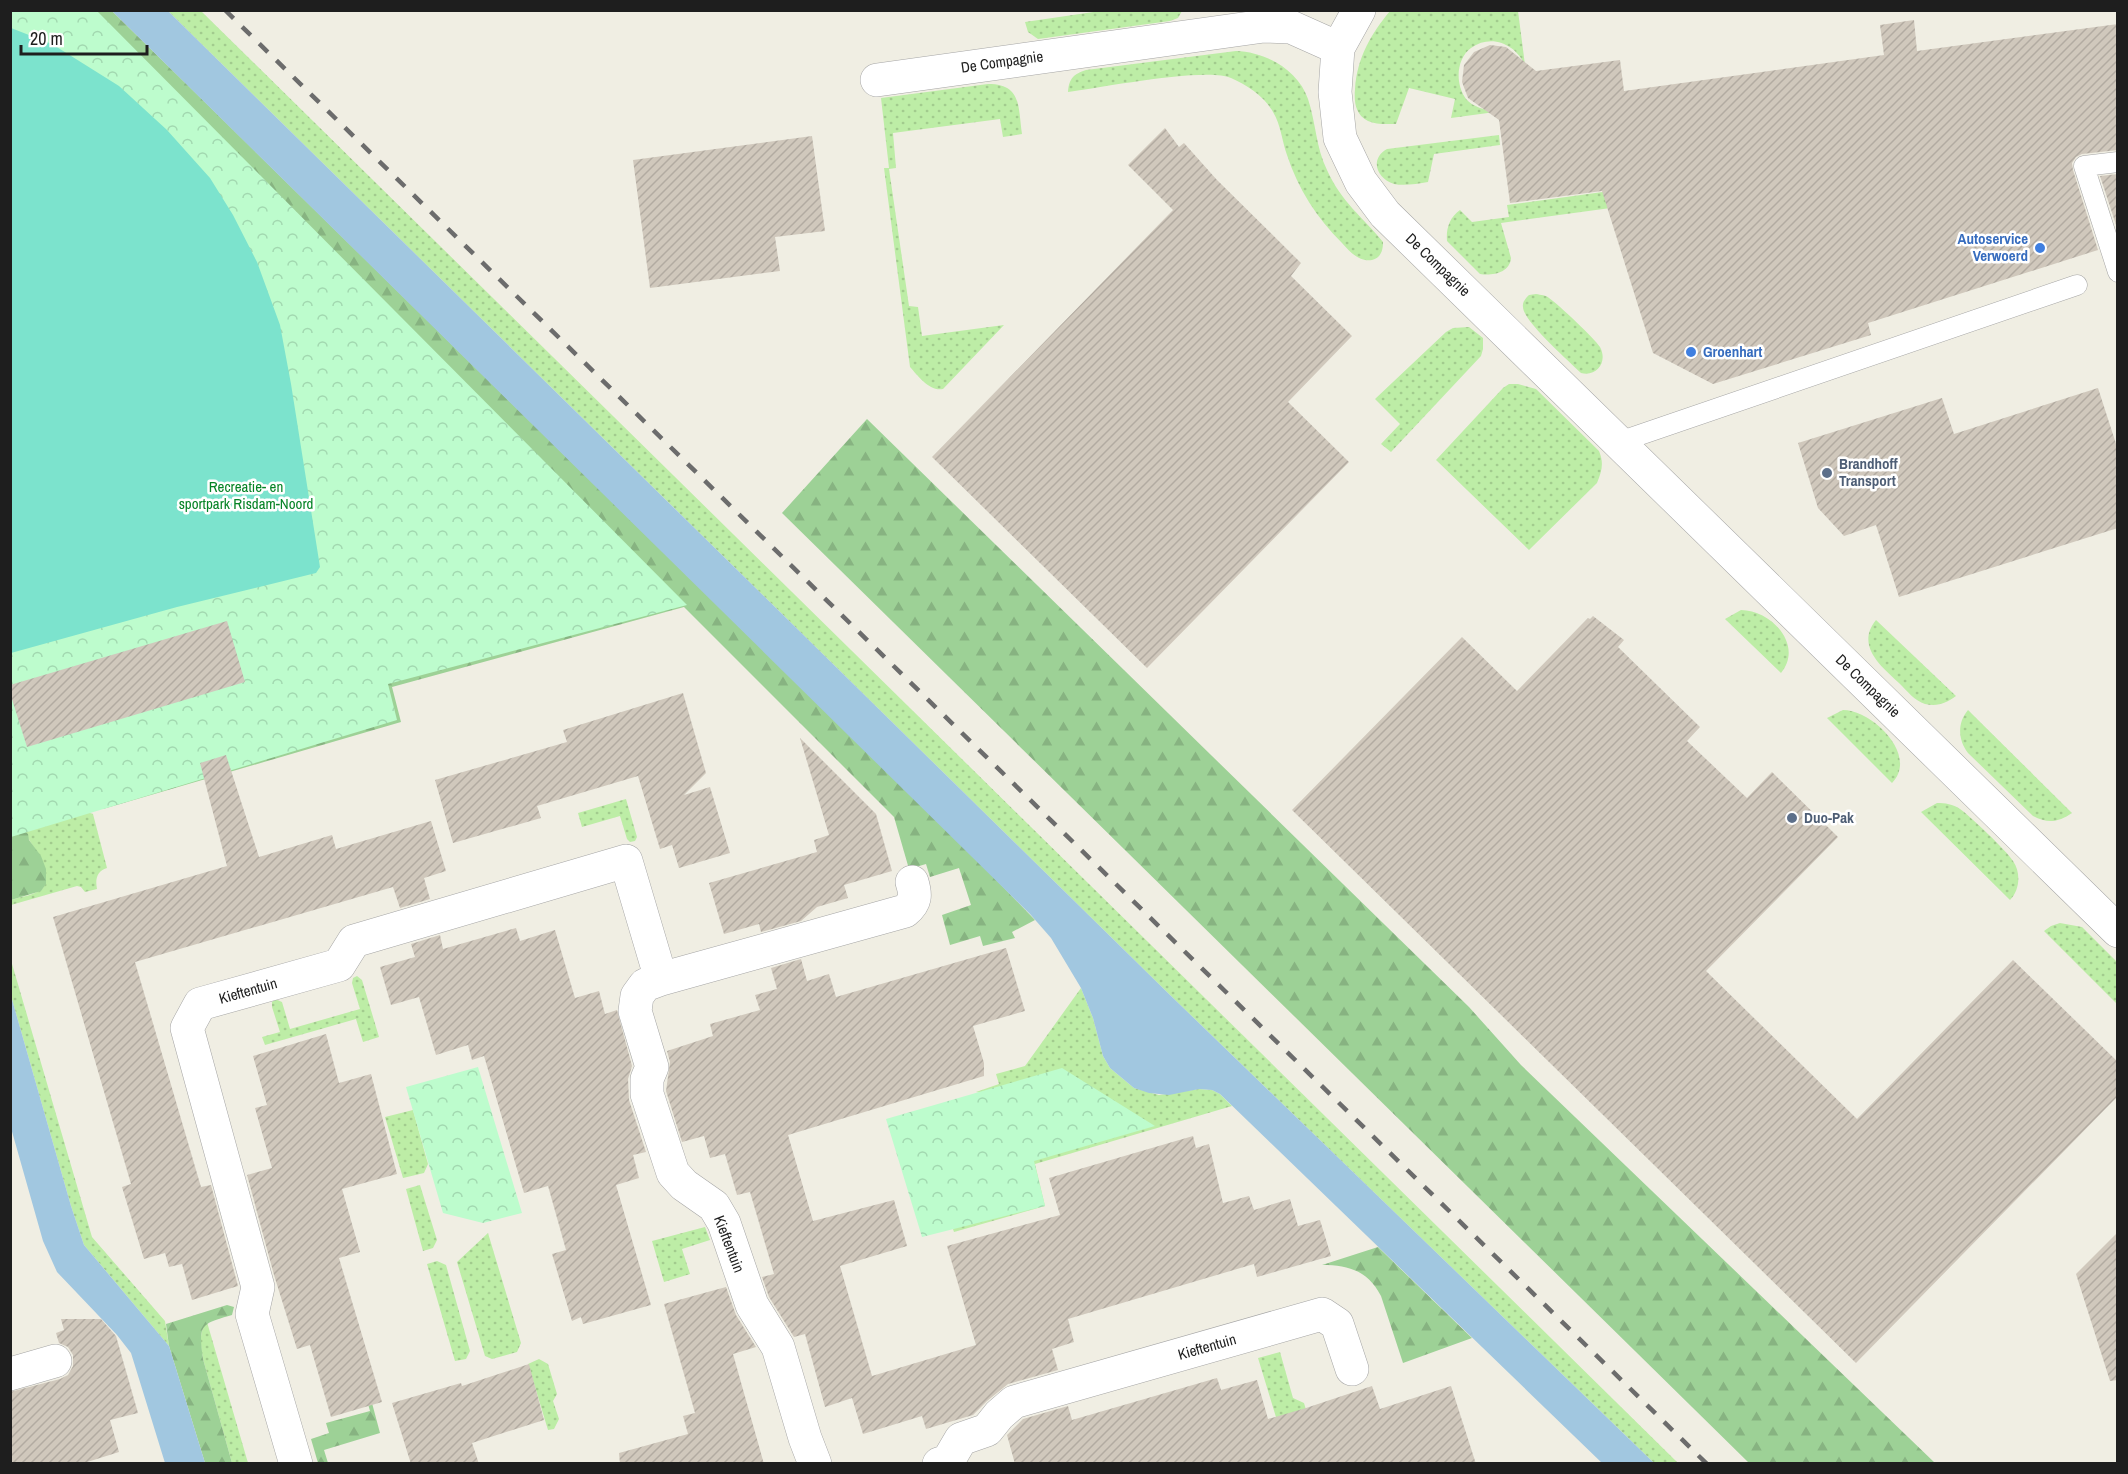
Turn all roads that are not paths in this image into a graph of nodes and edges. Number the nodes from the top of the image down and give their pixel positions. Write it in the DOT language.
graph roads {
  1 [pos="1359,10"];
  2 [pos="1338,48"];
  3 [pos="877,80"];
  4 [pos="2118,162"];
  5 [pos="2118,272"];
  6 [pos="2077,285"];
  7 [pos="1619,442"];
  8 [pos="912,882"];
  9 [pos="2118,931"];
  10 [pos="661,979"];
  11 [pos="55,1361"];
  12 [pos="1352,1369"];
  13 [pos="10,1374"];
  14 [pos="945,1463"];
  15 [pos="296,1464"];
  16 [pos="815,1464"];
  1 -- 2 [label="street, De Compagnie"];
  2 -- 3 [label="street, De Compagnie"];
  2 -- 7 [label="street, De Compagnie"];
  4 -- 5 [label="lane"];
  6 -- 7 [label="lane"];
  7 -- 9 [label="street, De Compagnie"];
  8 -- 10 [label="street, Kieftentuin"];
  10 -- 15 [label="street, Kieftentuin"];
  10 -- 16 [label="street, Kieftentuin"];
  11 -- 13 [label="street"];
  12 -- 14 [label="street, Kieftentuin"];
}
